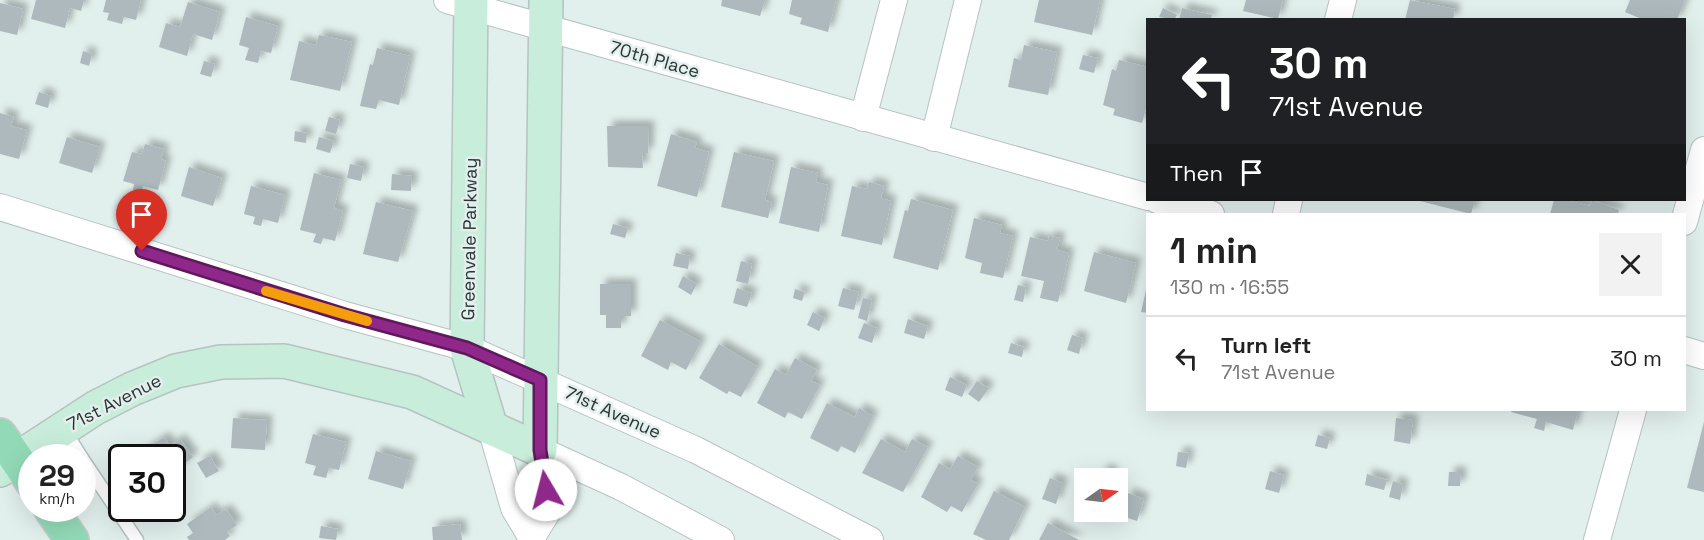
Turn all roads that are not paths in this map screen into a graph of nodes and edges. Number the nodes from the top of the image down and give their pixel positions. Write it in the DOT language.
graph roads {
  1 [pos="894,0"];
  2 [pos="968,0"];
  3 [pos="1343,0"];
  4 [pos="463,2"];
  5 [pos="546,14"];
  6 [pos="1338,18"];
  7 [pos="863,118"];
  8 [pos="934,138"];
  9 [pos="1704,150"];
  10 [pos="1146,196"];
  11 [pos="1161,201"];
  12 [pos="0,207"];
  13 [pos="1207,213"];
  14 [pos="1686,215"];
  15 [pos="467,348"];
  16 [pos="1686,351"];
  17 [pos="1704,356"];
  18 [pos="540,380"];
  19 [pos="1633,411"];
  20 [pos="63,428"];
  21 [pos="491,428"];
  22 [pos="73,444"];
  23 [pos="540,450"];
  24 [pos="9,461"];
  25 [pos="96,479"];
  26 [pos="60,522"];
  27 [pos="533,539"];
  28 [pos="72,540"];
  29 [pos="137,540"];
  30 [pos="721,540"];
  31 [pos="870,540"];
  32 [pos="1597,540"];
  1 -- 7 [label="street"];
  2 -- 8 [label="street"];
  3 -- 6 [label="street"];
  4 -- 5 [label="street, 70th Place"];
  4 -- 15 [label="street, Greenvale Parkway"];
  5 -- 7 [label="street, 70th Place"];
  5 -- 18 [label="street, Greenvale Parkway"];
  7 -- 8 [label="street, 70th Place"];
  8 -- 10 [label="street, 70th Place"];
  9 -- 14 [label="street"];
  11 -- 13 [label="street"];
  12 -- 15 [label="street, 71st Avenue"];
  15 -- 18 [label="street, 71st Avenue"];
  15 -- 21 [label="street, Greenvale Parkway"];
  16 -- 17 [label="street"];
  18 -- 23 [label="street, Greenvale Parkway"];
  18 -- 31 [label="street, 71st Avenue"];
  19 -- 32 [label="street"];
  20 -- 21 [label="street, 71st Avenue"];
  20 -- 22 [label="lane"];
  20 -- 24 [label="street, 71st Avenue"];
  21 -- 23 [label="street, 71st Avenue"];
  21 -- 27 [label="street, Greenvale Parkway"];
  23 -- 27 [label="street, Greenvale Parkway"];
  23 -- 30 [label="street, 71st Avenue"];
  25 -- 29 [label="lane"];
  26 -- 28 [label="main road"];
}
